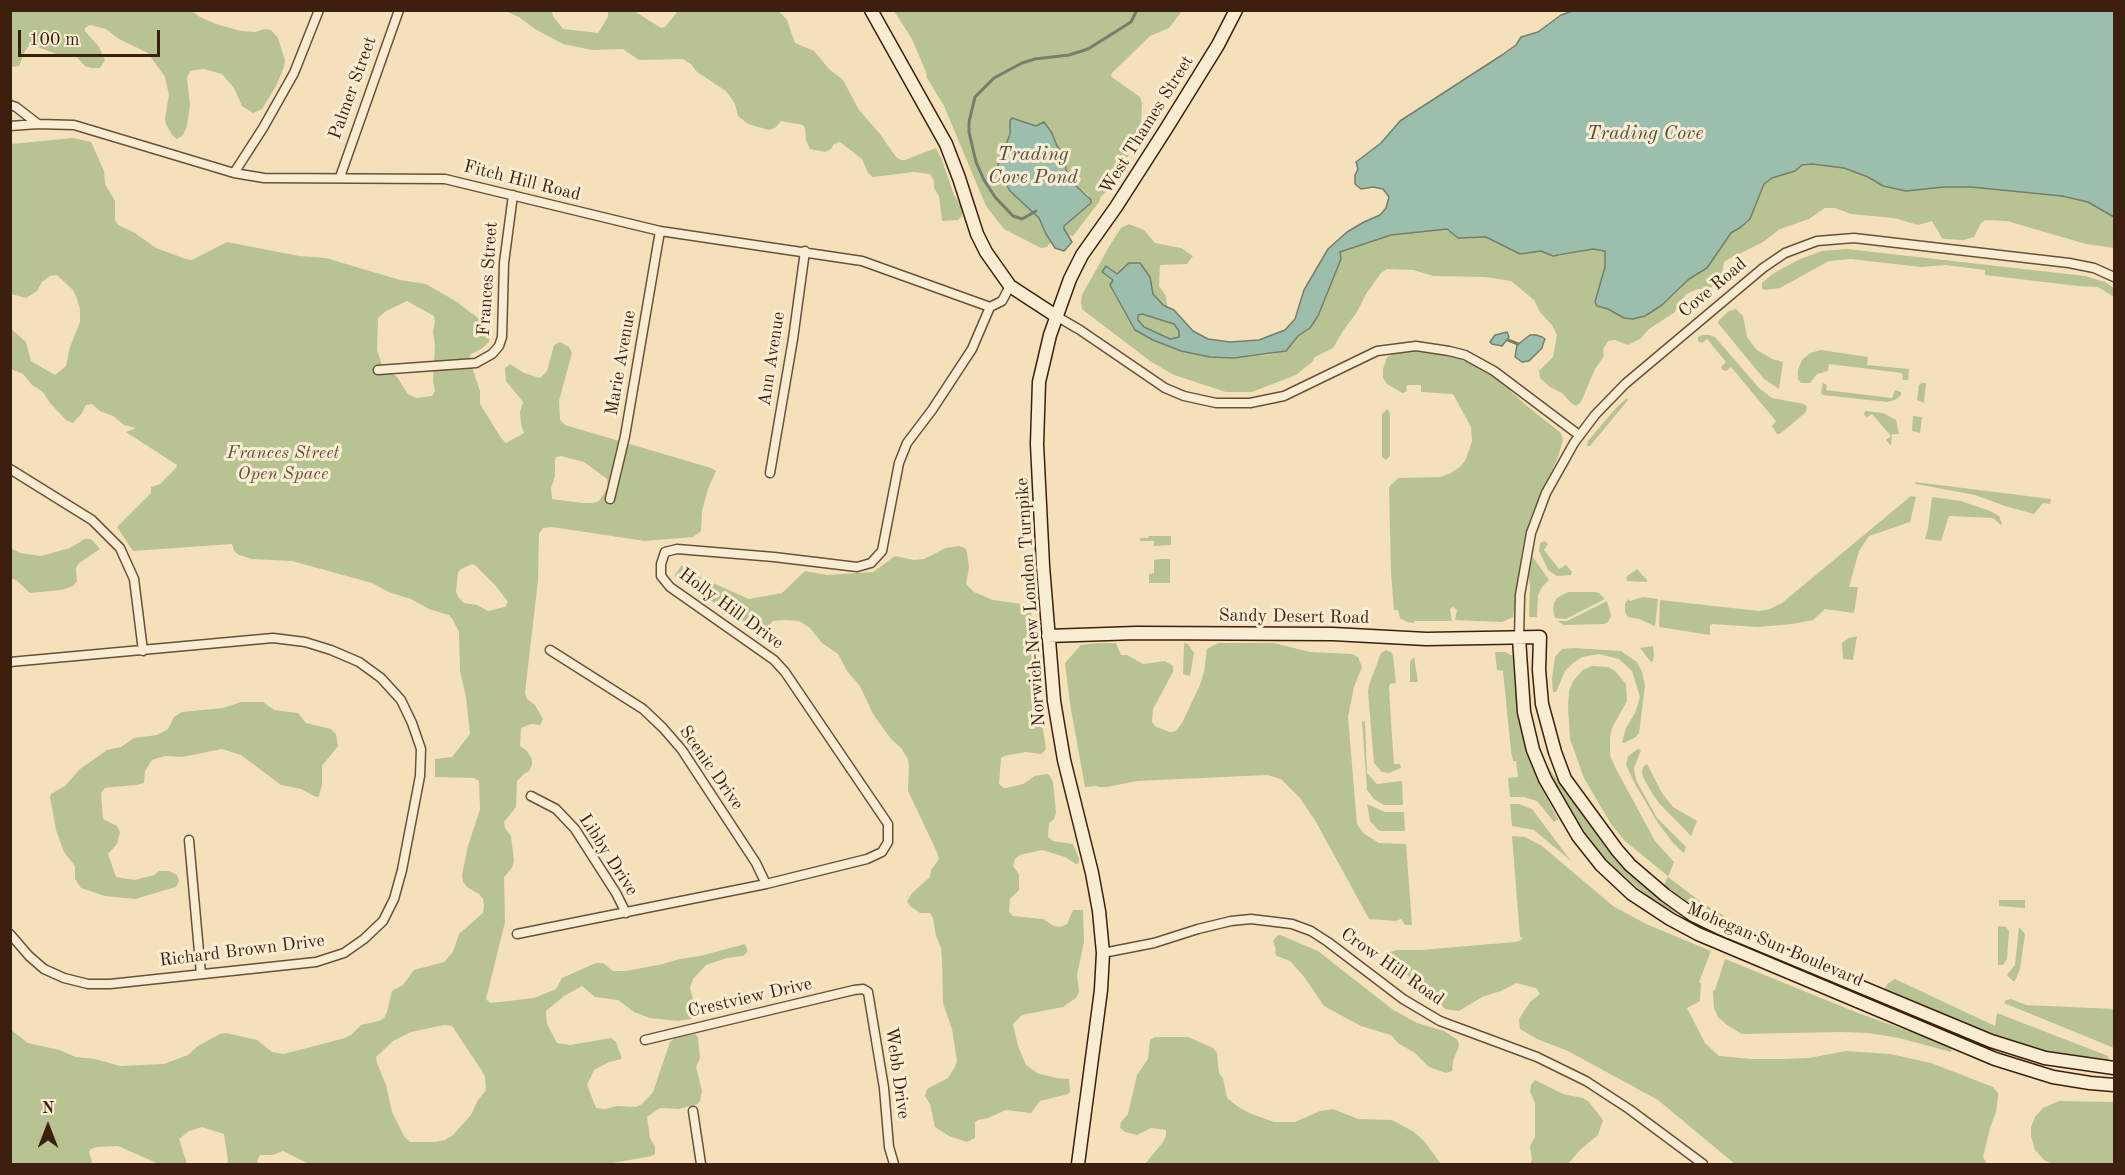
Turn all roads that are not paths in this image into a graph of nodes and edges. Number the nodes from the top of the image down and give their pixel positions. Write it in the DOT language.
graph roads {
  1 [pos="319,10"];
  2 [pos="399,10"];
  3 [pos="871,10"];
  4 [pos="1236,10"];
  5 [pos="10,105"];
  6 [pos="38,124"];
  7 [pos="10,126"];
  8 [pos="234,173"];
  9 [pos="340,177"];
  10 [pos="513,195"];
  11 [pos="660,231"];
  12 [pos="805,251"];
  13 [pos="1082,255"];
  14 [pos="2115,277"];
  15 [pos="1010,286"];
  16 [pos="990,307"];
  17 [pos="1056,316"];
  18 [pos="378,370"];
  19 [pos="1580,435"];
  20 [pos="10,469"];
  21 [pos="770,472"];
  22 [pos="610,499"];
  23 [pos="1048,636"];
  24 [pos="1540,637"];
  25 [pos="1519,638"];
  26 [pos="550,650"];
  27 [pos="143,651"];
  28 [pos="10,662"];
  29 [pos="531,796"];
  30 [pos="189,840"];
  31 [pos="766,884"];
  32 [pos="626,913"];
  33 [pos="10,934"];
  34 [pos="517,934"];
  35 [pos="1102,953"];
  36 [pos="201,974"];
  37 [pos="863,989"];
  38 [pos="645,1040"];
  39 [pos="2115,1068"];
  40 [pos="2115,1085"];
  41 [pos="693,1111"];
  42 [pos="701,1164"];
  43 [pos="894,1164"];
  44 [pos="1078,1164"];
  45 [pos="1703,1164"];
  1 -- 8 [label="street"];
  2 -- 9 [label="street, Palmer Street"];
  3 -- 15 [label="main road"];
  4 -- 13 [label="main road, West Thames Street"];
  5 -- 6 [label="street"];
  6 -- 7 [label="street, Fitch Hill Road"];
  6 -- 8 [label="street, Fitch Hill Road"];
  8 -- 9 [label="street, Fitch Hill Road"];
  9 -- 10 [label="street, Fitch Hill Road"];
  10 -- 11 [label="street, Fitch Hill Road"];
  10 -- 18 [label="street, Frances Street"];
  11 -- 12 [label="street, Fitch Hill Road"];
  11 -- 22 [label="street, Marie Avenue"];
  12 -- 16 [label="street, Fitch Hill Road"];
  12 -- 21 [label="street, Ann Avenue"];
  13 -- 17 [label="main road, Norwich-New London Turnpike"];
  14 -- 19 [label="street, Cove Road"];
  15 -- 16 [label="street"];
  15 -- 17 [label="main road"];
  16 -- 31 [label="street, Holly Hill Drive"];
  17 -- 19 [label="street"];
  17 -- 23 [label="main road, Norwich-New London Turnpike"];
  19 -- 25 [label="street, Cove Road"];
  20 -- 27 [label="street"];
  23 -- 25 [label="main road, Sandy Desert Road"];
  23 -- 35 [label="main road, Norwich-New London Turnpike"];
  24 -- 25 [label="main road, Sandy Desert Road"];
  24 -- 39 [label="main road, Mohegan Sun Boulevard"];
  25 -- 40 [label="main road, Mohegan Sun Boulevard"];
  26 -- 31 [label="street, Scenic Drive"];
  27 -- 28 [label="street, Richard Brown Drive"];
  27 -- 36 [label="street, Richard Brown Drive"];
  29 -- 32 [label="street, Libby Drive"];
  30 -- 36 [label="street"];
  31 -- 32 [label="street, Holly Hill Drive"];
  32 -- 34 [label="street, Holly Hill Drive"];
  33 -- 36 [label="street, Richard Brown Drive"];
  35 -- 44 [label="main road, Norwich-New London Turnpike"];
  35 -- 45 [label="street, Crow Hill Road"];
  37 -- 38 [label="street, Crestview Drive"];
  37 -- 43 [label="street, Webb Drive"];
  41 -- 42 [label="street"];
}
